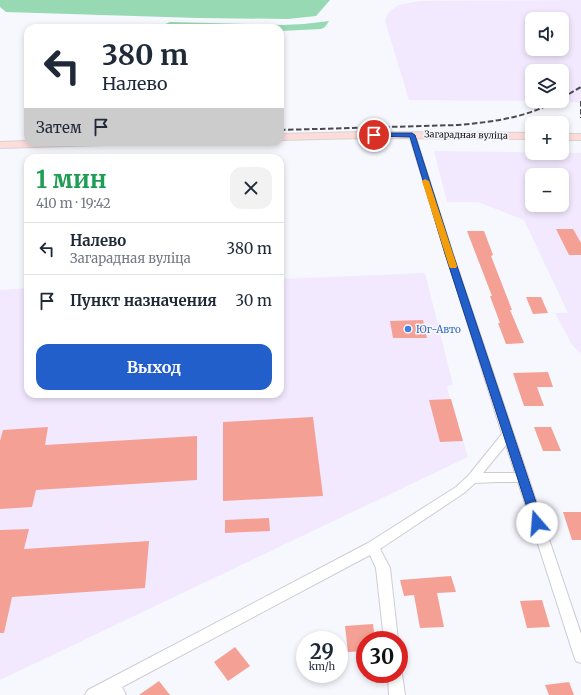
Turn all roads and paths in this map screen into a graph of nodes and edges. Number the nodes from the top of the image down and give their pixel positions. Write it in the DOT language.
graph roads {
  1 [pos="412,135"];
  2 [pos="525,136"];
  3 [pos="284,137"];
  4 [pos="569,137"];
  5 [pos="581,137"];
  6 [pos="24,144"];
  7 [pos="0,145"];
  8 [pos="509,434"];
  9 [pos="523,478"];
  10 [pos="472,479"];
  11 [pos="373,547"];
  12 [pos="390,631"];
  13 [pos="581,656"];
  14 [pos="396,683"];
  15 [pos="116,690"];
  16 [pos="93,695"];
  17 [pos="397,695"];
  1 -- 2 [label="main road, Загарадная вуліца"];
  1 -- 3 [label="main road, Загарадная вуліца"];
  1 -- 8 [label="street"];
  4 -- 5 [label="main road"];
  6 -- 7 [label="main road"];
  8 -- 9 [label="street"];
  8 -- 10 [label="street"];
  9 -- 10 [label="street"];
  9 -- 13 [label="street"];
  10 -- 11 [label="street"];
  11 -- 12 [label="street"];
  11 -- 15 [label="street"];
  14 -- 17 [label="street"];
  15 -- 16 [label="street"];
}
